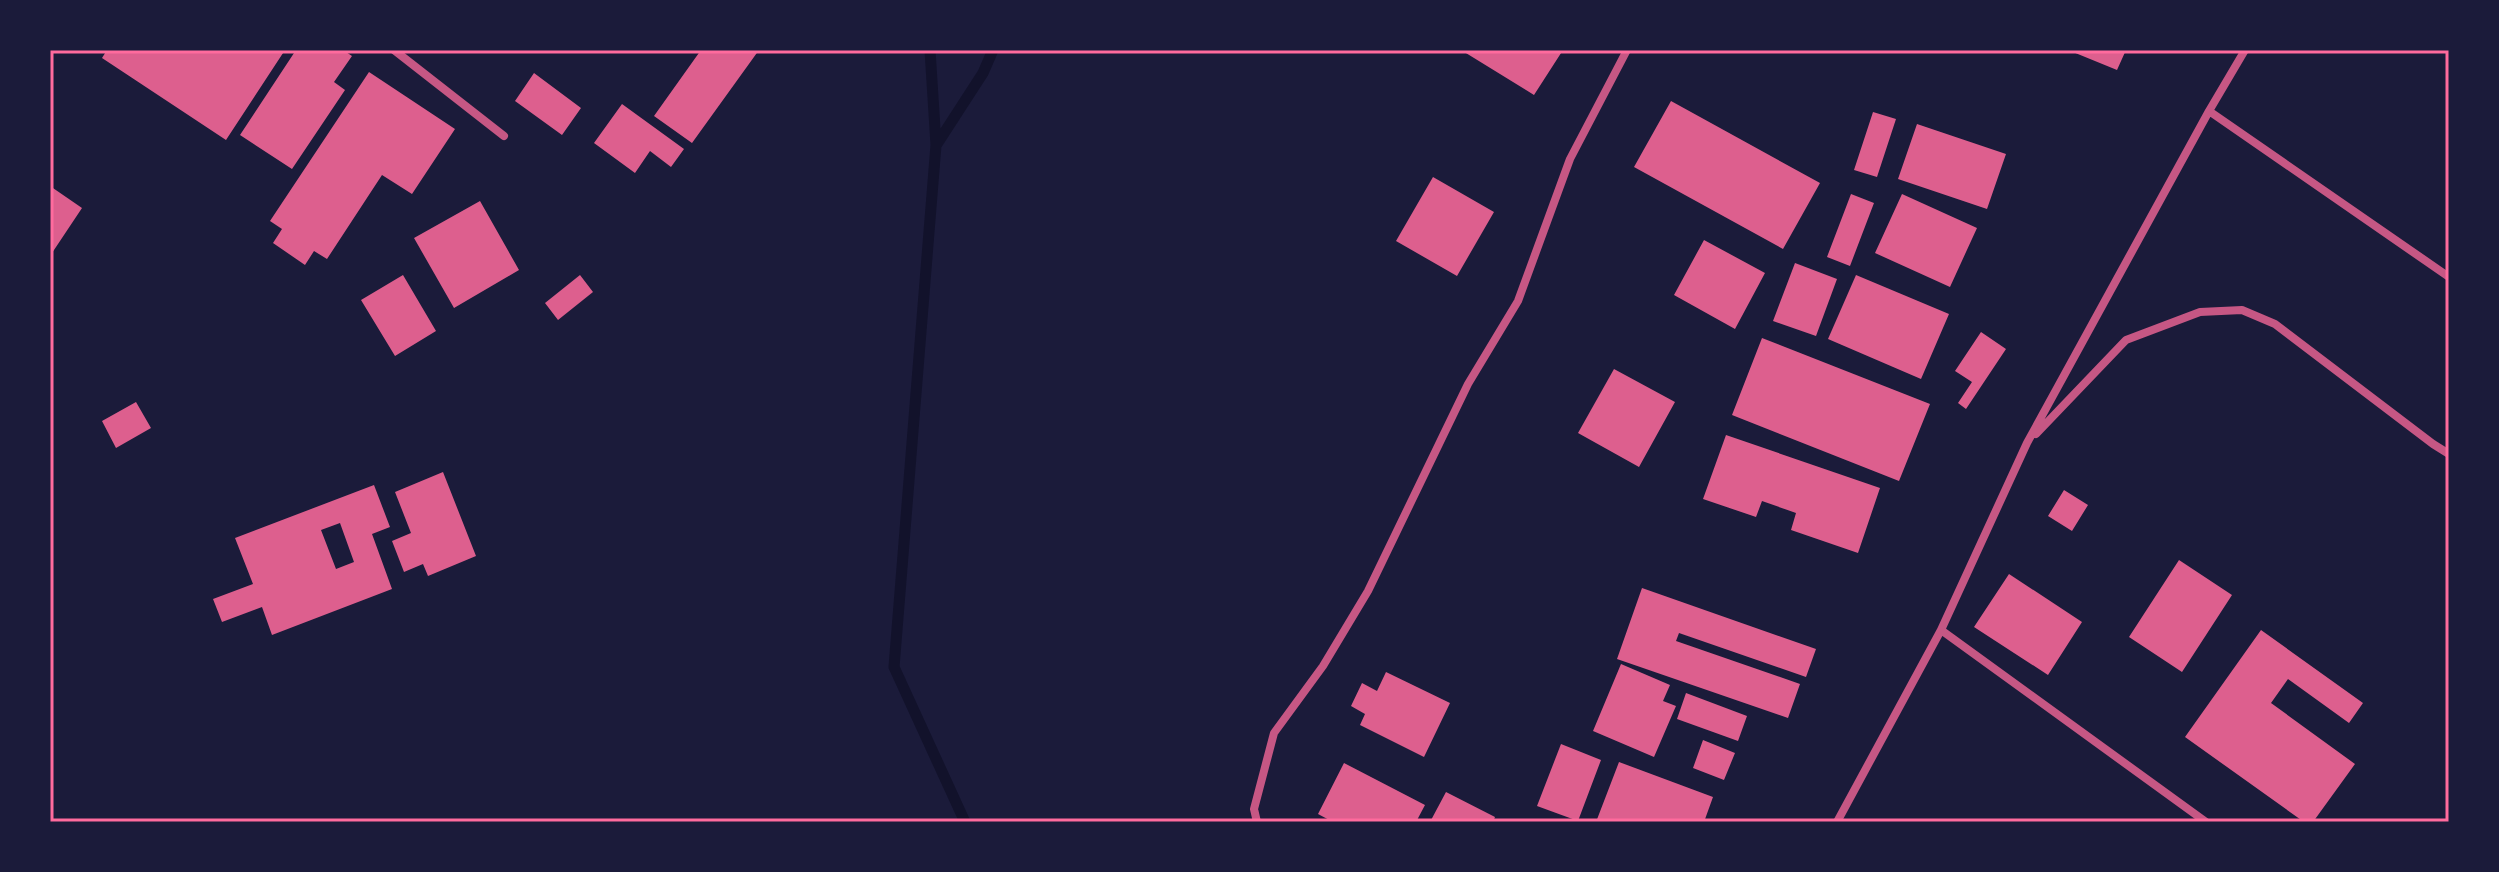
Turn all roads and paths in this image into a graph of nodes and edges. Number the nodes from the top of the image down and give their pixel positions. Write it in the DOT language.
graph roads {
  1 [pos="394,50"];
  2 [pos="1627,50"];
  3 [pos="2245,50"];
  4 [pos="2209,111"];
  5 [pos="504,136"];
  6 [pos="2449,277"];
  7 [pos="2027,443"];
  8 [pos="2449,454"];
  9 [pos="1941,630"];
  10 [pos="1257,822"];
  11 [pos="1837,822"];
  12 [pos="2206,822"];
  1 -- 5 [label="street"];
  2 -- 10 [label="street"];
  3 -- 4 [label="street"];
  4 -- 6 [label="street"];
  4 -- 7 [label="street"];
  7 -- 8 [label="street"];
  7 -- 9 [label="street"];
  9 -- 11 [label="street"];
  9 -- 12 [label="street"];
}
